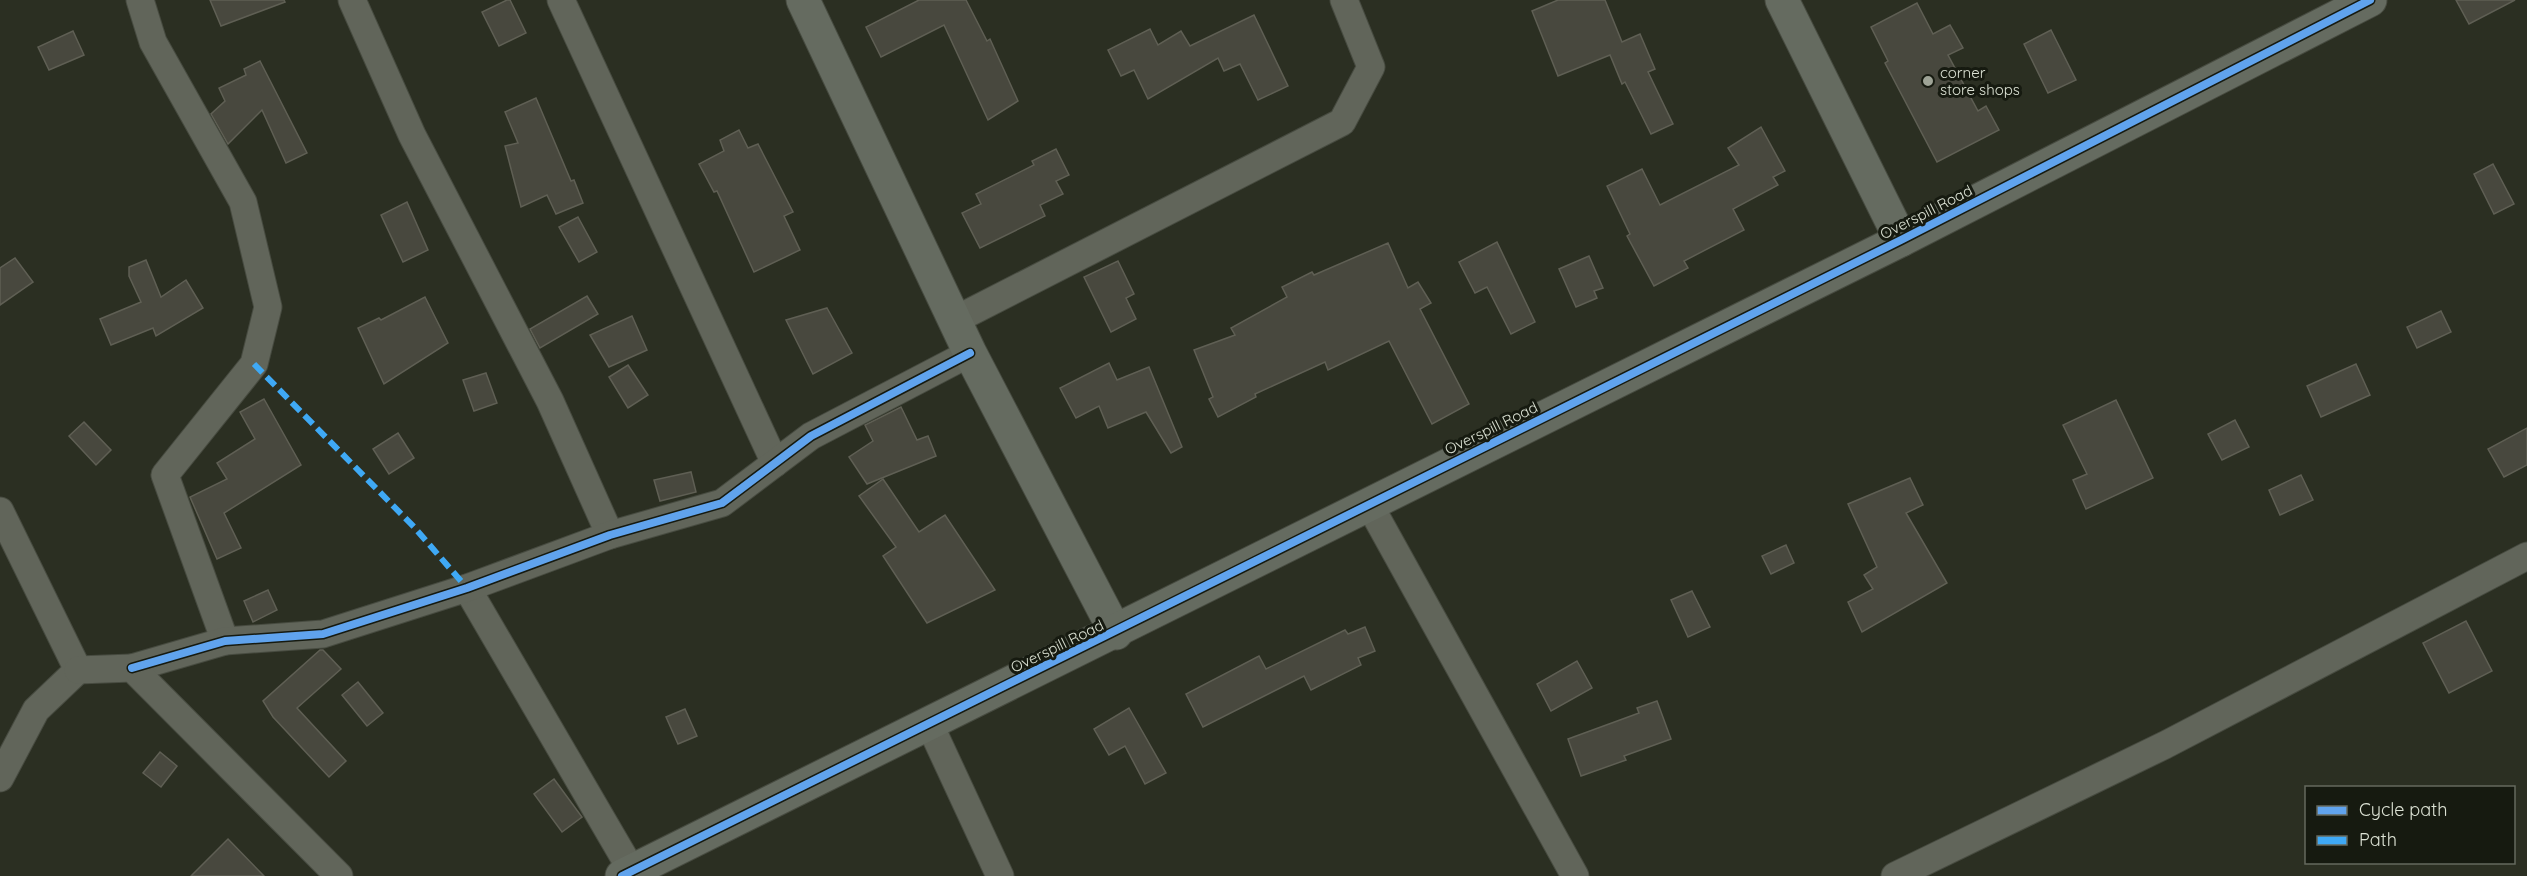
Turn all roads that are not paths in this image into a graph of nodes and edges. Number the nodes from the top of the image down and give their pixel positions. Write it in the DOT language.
graph roads {
  1 [pos="140,0"];
  2 [pos="352,0"];
  3 [pos="561,0"];
  4 [pos="802,0"];
  5 [pos="1344,0"];
  6 [pos="1782,0"];
  7 [pos="2370,0"];
  8 [pos="1902,240"];
  9 [pos="955,320"];
  10 [pos="970,353"];
  11 [pos="775,463"];
  12 [pos="1369,504"];
  13 [pos="0,512"];
  14 [pos="610,535"];
  15 [pos="2527,556"];
  16 [pos="467,588"];
  17 [pos="1116,633"];
  18 [pos="225,641"];
  19 [pos="132,668"];
  20 [pos="78,670"];
  21 [pos="929,723"];
  22 [pos="0,778"];
  23 [pos="627,873"];
  24 [pos="339,876"];
  25 [pos="1000,876"];
  26 [pos="1575,876"];
  27 [pos="1895,876"];
  1 -- 18 [label="street"];
  2 -- 14 [label="street"];
  3 -- 11 [label="street"];
  4 -- 9 [label="street"];
  5 -- 9 [label="street"];
  6 -- 8 [label="street"];
  7 -- 8 [label="street, Overspill Road"];
  8 -- 12 [label="street, Overspill Road"];
  9 -- 10 [label="street"];
  10 -- 11 [label="street"];
  10 -- 17 [label="street"];
  11 -- 14 [label="street"];
  12 -- 17 [label="street, Overspill Road"];
  12 -- 26 [label="street"];
  13 -- 20 [label="street"];
  14 -- 16 [label="street"];
  15 -- 27 [label="street"];
  16 -- 18 [label="street"];
  16 -- 23 [label="street"];
  17 -- 21 [label="street, Overspill Road"];
  18 -- 19 [label="street"];
  19 -- 20 [label="street"];
  19 -- 24 [label="street"];
  20 -- 22 [label="street"];
  21 -- 23 [label="street, Overspill Road"];
  21 -- 25 [label="street"];
}
